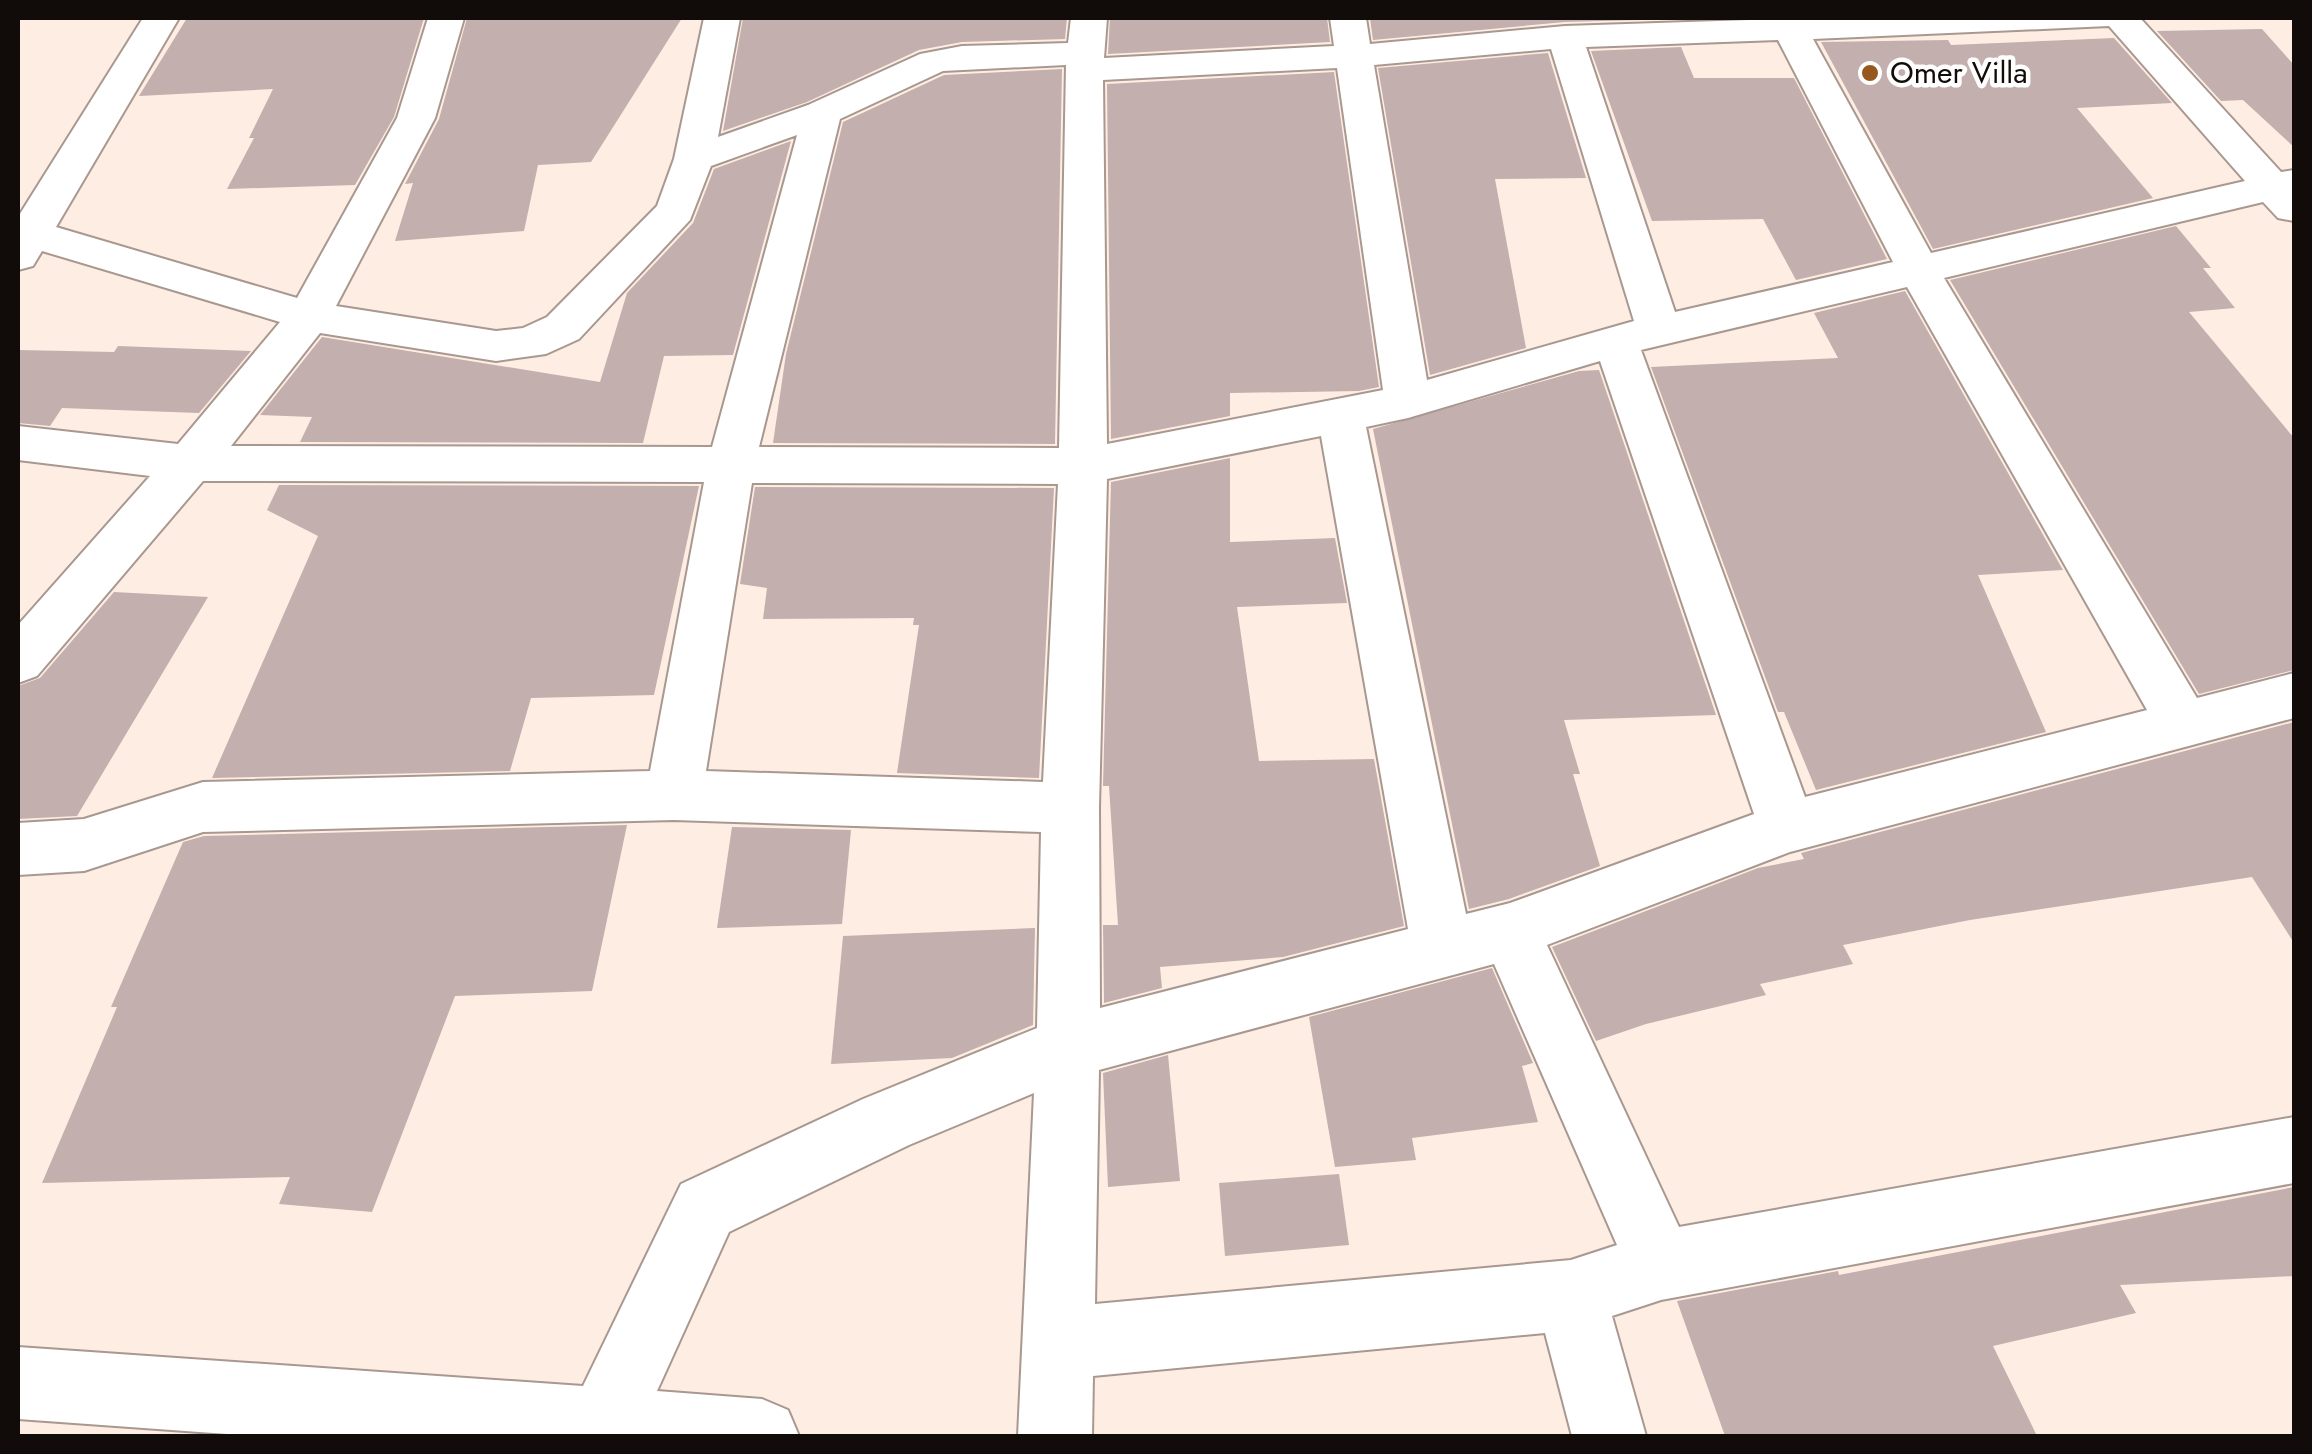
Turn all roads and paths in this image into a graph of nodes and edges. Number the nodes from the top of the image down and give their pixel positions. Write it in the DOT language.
graph roads {
  1 [pos="162,18"];
  2 [pos="446,18"];
  3 [pos="722,18"];
  4 [pos="2098,18"];
  5 [pos="2121,18"];
  6 [pos="1988,20"];
  7 [pos="1670,25"];
  8 [pos="1790,28"];
  9 [pos="1352,37"];
  10 [pos="1565,37"];
  11 [pos="1086,47"];
  12 [pos="822,113"];
  13 [pos="694,159"];
  14 [pos="2287,193"];
  15 [pos="23,240"];
  16 [pos="1919,271"];
  17 [pos="309,316"];
  18 [pos="1637,336"];
  19 [pos="1408,402"];
  20 [pos="1341,416"];
  21 [pos="18,444"];
  22 [pos="190,463"];
  23 [pos="730,465"];
  24 [pos="1083,466"];
  25 [pos="18,661"];
  26 [pos="2294,696"];
  27 [pos="2184,725"];
  28 [pos="674,795"];
  29 [pos="1070,808"];
  30 [pos="1787,827"];
  31 [pos="18,849"];
  32 [pos="1510,931"];
  33 [pos="1442,947"];
  34 [pos="1068,1047"];
  35 [pos="2294,1150"];
  36 [pos="1661,1265"];
  37 [pos="1571,1294"];
  38 [pos="1058,1342"];
  39 [pos="18,1383"];
  40 [pos="599,1431"];
  41 [pos="762,1436"];
  42 [pos="1055,1436"];
  43 [pos="1609,1436"];
  1 -- 15 [label="street"];
  2 -- 17 [label="street"];
  3 -- 13 [label="street"];
  4 -- 6 [label="street"];
  5 -- 14 [label="street"];
  6 -- 8 [label="street"];
  7 -- 8 [label="street"];
  7 -- 10 [label="street"];
  8 -- 16 [label="street"];
  9 -- 10 [label="street"];
  9 -- 11 [label="street"];
  9 -- 19 [label="street"];
  10 -- 18 [label="street"];
  11 -- 12 [label="street"];
  11 -- 24 [label="street"];
  12 -- 13 [label="street"];
  12 -- 23 [label="street"];
  13 -- 17 [label="street"];
  14 -- 16 [label="street"];
  15 -- 17 [label="street"];
  16 -- 18 [label="street"];
  16 -- 27 [label="street"];
  17 -- 22 [label="street"];
  18 -- 19 [label="street"];
  18 -- 30 [label="street"];
  19 -- 20 [label="street"];
  20 -- 24 [label="street"];
  20 -- 33 [label="street"];
  21 -- 22 [label="street"];
  22 -- 23 [label="street"];
  22 -- 25 [label="street"];
  23 -- 24 [label="street"];
  23 -- 28 [label="street"];
  24 -- 29 [label="street"];
  26 -- 27 [label="street"];
  27 -- 30 [label="street"];
  28 -- 29 [label="street"];
  28 -- 31 [label="street"];
  29 -- 34 [label="street"];
  30 -- 32 [label="street"];
  32 -- 33 [label="street"];
  32 -- 36 [label="street"];
  33 -- 34 [label="street"];
  34 -- 38 [label="street"];
  34 -- 40 [label="street"];
  35 -- 36 [label="street"];
  36 -- 37 [label="street"];
  37 -- 38 [label="street"];
  37 -- 43 [label="street"];
  38 -- 42 [label="street"];
  39 -- 40 [label="street"];
  40 -- 41 [label="street"];
}
